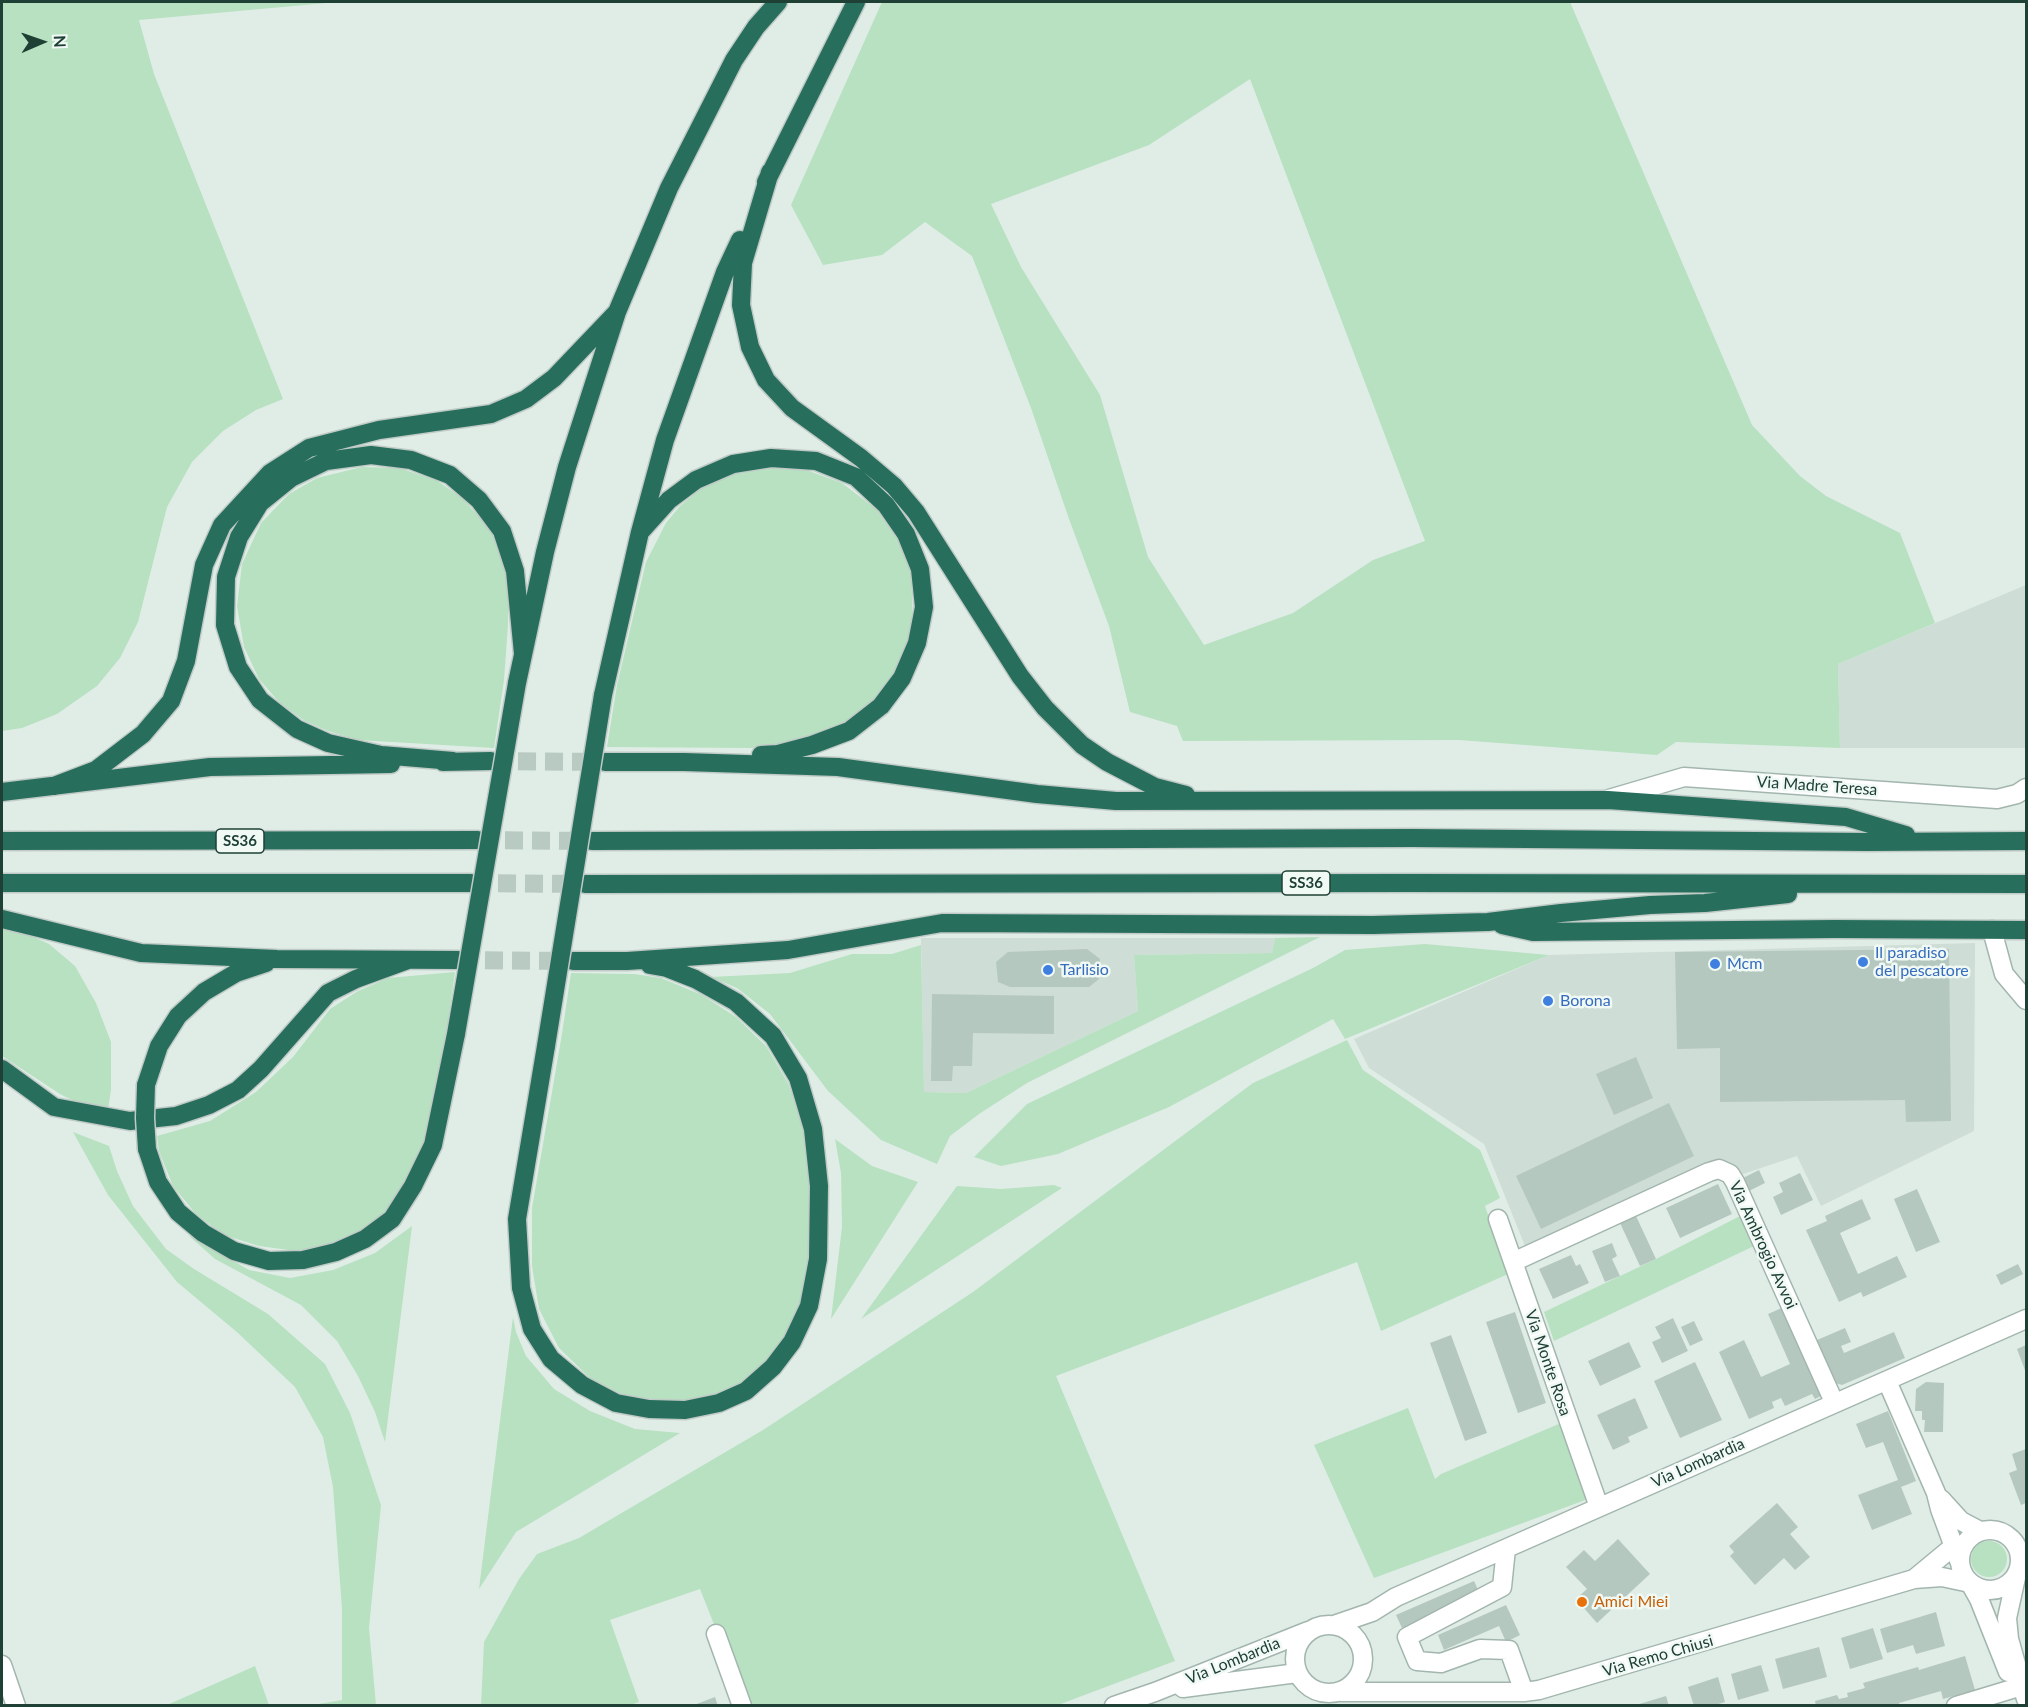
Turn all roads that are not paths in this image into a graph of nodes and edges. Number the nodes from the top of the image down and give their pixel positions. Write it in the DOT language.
graph roads {
  1 [pos="778,2"];
  2 [pos="856,2"];
  3 [pos="770,172"];
  4 [pos="617,312"];
  5 [pos="640,532"];
  6 [pos="523,654"];
  7 [pos="453,761"];
  8 [pos="491,761"];
  9 [pos="605,762"];
  10 [pos="684,762"];
  11 [pos="54,786"];
  12 [pos="2022,791"];
  13 [pos="2,792"];
  14 [pos="1608,800"];
  15 [pos="1211,802"];
  16 [pos="478,840"];
  17 [pos="1923,840"];
  18 [pos="2,841"];
  19 [pos="592,841"];
  20 [pos="2026,841"];
  21 [pos="2,883"];
  22 [pos="471,884"];
  23 [pos="585,884"];
  24 [pos="2026,884"];
  25 [pos="1876,885"];
  26 [pos="2,919"];
  27 [pos="1488,922"];
  28 [pos="1992,930"];
  29 [pos="2026,930"];
  30 [pos="277,959"];
  31 [pos="408,960"];
  32 [pos="458,960"];
  33 [pos="573,961"];
  34 [pos="627,961"];
  35 [pos="2026,1000"];
  36 [pos="2,1069"];
  37 [pos="1498,1219"];
  38 [pos="1513,1262"];
  39 [pos="2026,1319"];
  40 [pos="1887,1381"];
  41 [pos="1834,1402"];
  42 [pos="1936,1493"];
  43 [pos="1599,1507"];
  44 [pos="1980,1531"];
  45 [pos="2018,1538"];
  46 [pos="1506,1549"];
  47 [pos="1959,1552"];
  48 [pos="2022,1570"];
  49 [pos="1914,1579"];
  50 [pos="1970,1582"];
  51 [pos="1372,1612"];
  52 [pos="1334,1625"];
  53 [pos="1311,1629"];
  54 [pos="716,1634"];
  55 [pos="1361,1651"];
  56 [pos="2,1665"];
  57 [pos="1297,1672"];
  58 [pos="1397,1691"];
  59 [pos="2021,1691"];
  60 [pos="1155,1692"];
  61 [pos="1341,1692"];
  62 [pos="1535,1696"];
  63 [pos="16,1706"];
  64 [pos="742,1706"];
  65 [pos="1114,1706"];
  66 [pos="1956,1706"];
  67 [pos="2023,1706"];
  1 -- 4 [label="highway"];
  2 -- 3 [label="highway"];
  3 -- 5 [label="highway"];
  3 -- 15 [label="highway"];
  4 -- 6 [label="highway"];
  4 -- 11 [label="highway"];
  5 -- 10 [label="highway"];
  5 -- 34 [label="highway, bridge"];
  6 -- 7 [label="highway"];
  6 -- 30 [label="highway, bridge"];
  7 -- 8 [label="highway"];
  7 -- 11 [label="highway"];
  9 -- 10 [label="highway"];
  10 -- 15 [label="highway"];
  11 -- 13 [label="highway"];
  12 -- 14 [label="street, Via Madre Teresa"];
  14 -- 15 [label="highway"];
  14 -- 17 [label="highway"];
  16 -- 18 [label="highway, SS36"];
  17 -- 19 [label="highway"];
  17 -- 20 [label="highway"];
  21 -- 22 [label="highway"];
  23 -- 25 [label="highway, SS36"];
  24 -- 25 [label="highway, SS36"];
  25 -- 27 [label="highway"];
  26 -- 30 [label="highway"];
  27 -- 28 [label="highway"];
  27 -- 34 [label="highway"];
  28 -- 29 [label="highway"];
  28 -- 35 [label="street"];
  30 -- 31 [label="highway"];
  31 -- 32 [label="highway"];
  31 -- 36 [label="highway"];
  33 -- 34 [label="highway"];
  37 -- 38 [label="street, Via Monte Rosa"];
  38 -- 41 [label="street, Via Ambrogio Avvoi"];
  38 -- 43 [label="street, Via Monte Rosa"];
  39 -- 40 [label="street, Via Lombardia"];
  40 -- 41 [label="street, Via Lombardia"];
  40 -- 42 [label="street"];
  41 -- 43 [label="street, Via Lombardia"];
  42 -- 44 [label="street"];
  42 -- 47 [label="street"];
  43 -- 46 [label="street, Via Lombardia"];
  44 -- 45 [label="street"];
  44 -- 47 [label="street"];
  45 -- 48 [label="street"];
  46 -- 51 [label="street, Via Lombardia"];
  46 -- 62 [label="street"];
  47 -- 49 [label="street, Via Remo Chiusi"];
  47 -- 50 [label="street"];
  48 -- 50 [label="street"];
  48 -- 59 [label="street"];
  49 -- 50 [label="street, Via Remo Chiusi"];
  49 -- 62 [label="street, Via Remo Chiusi"];
  50 -- 59 [label="street"];
  51 -- 52 [label="street, Via Lombardia"];
  51 -- 55 [label="street"];
  52 -- 53 [label="street, Via Lombardia"];
  52 -- 55 [label="street"];
  53 -- 57 [label="street, Via Lombardia"];
  53 -- 60 [label="street, Via Lombardia"];
  54 -- 64 [label="street"];
  55 -- 58 [label="street"];
  55 -- 61 [label="street"];
  56 -- 63 [label="street"];
  57 -- 60 [label="street, Via Lombardia"];
  57 -- 61 [label="street"];
  58 -- 61 [label="street, Via Remo Chiusi"];
  58 -- 62 [label="street, Via Remo Chiusi"];
  59 -- 66 [label="street"];
  59 -- 67 [label="street"];
  60 -- 65 [label="street, Via Lombardia"];
}
